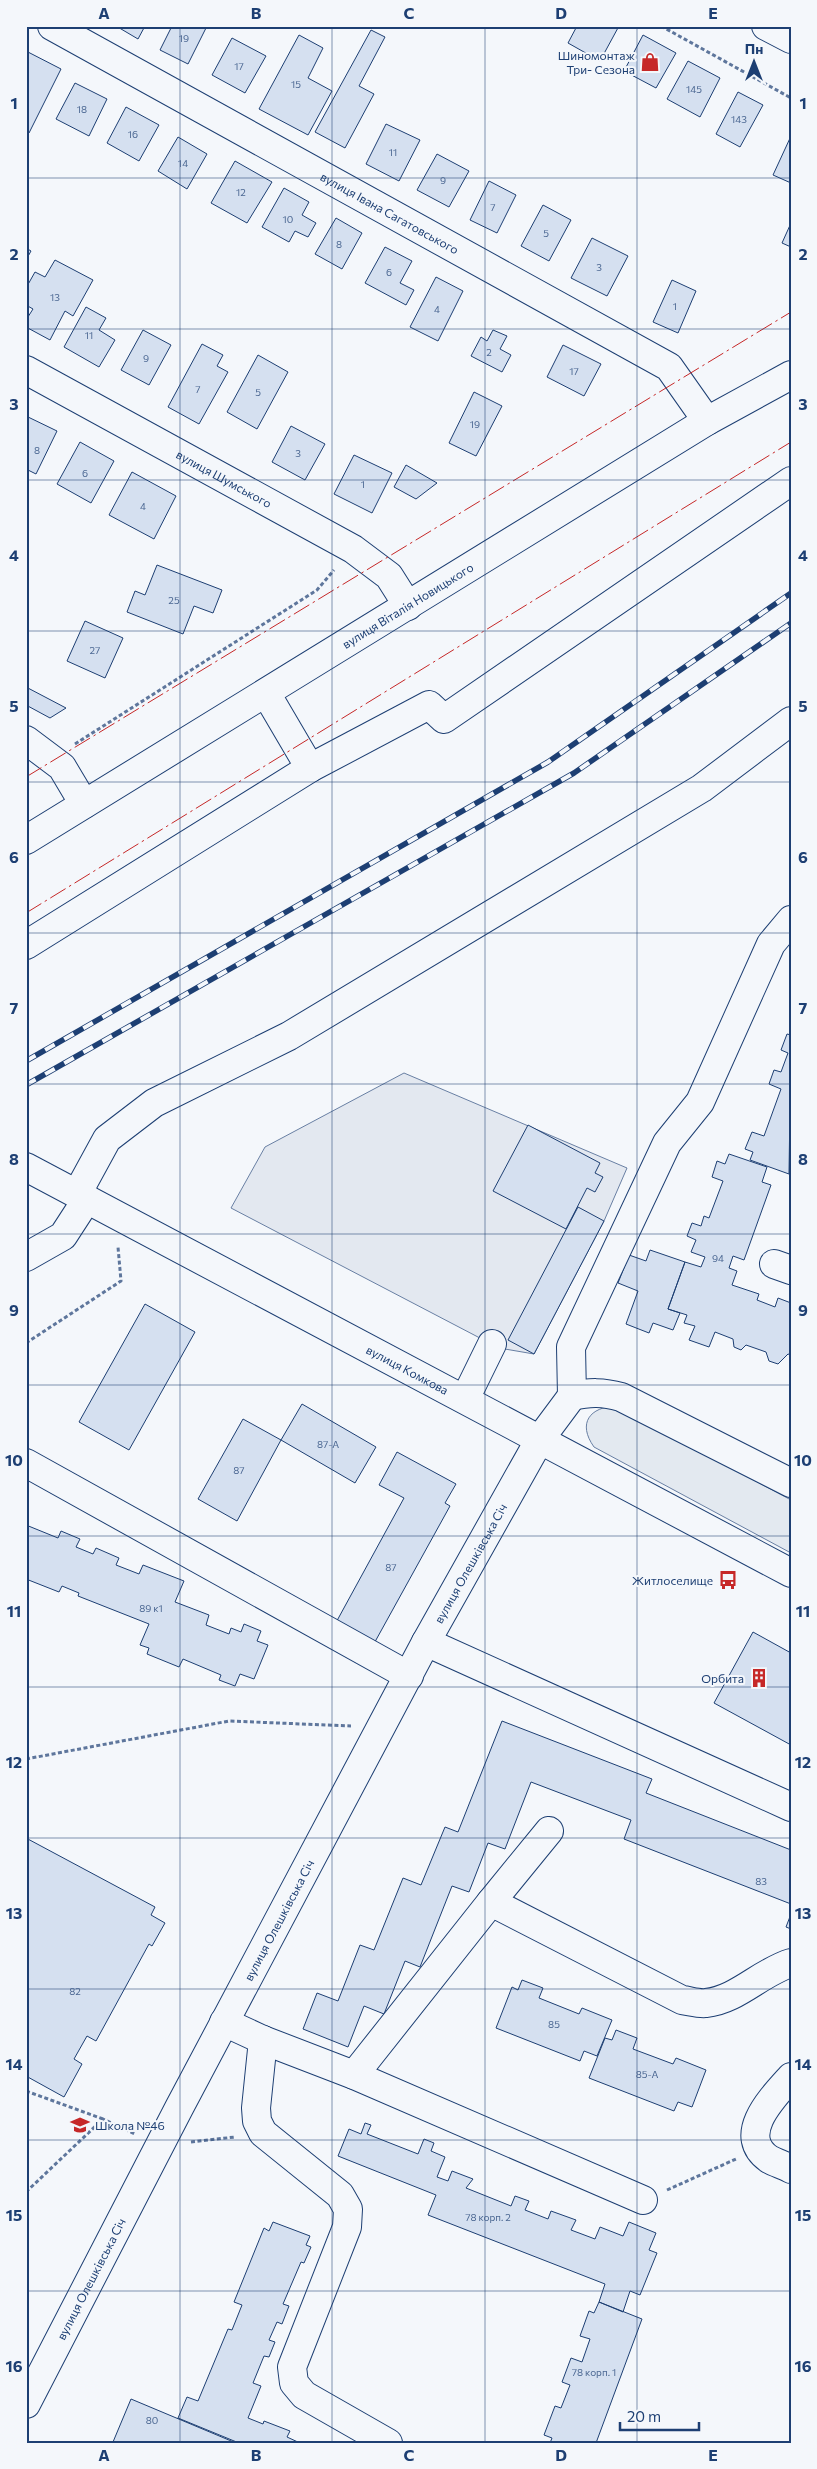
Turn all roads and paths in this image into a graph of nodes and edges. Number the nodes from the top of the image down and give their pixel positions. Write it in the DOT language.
graph roads {
  1 [pos="52,26"];
  2 [pos="661,26"];
  3 [pos="766,26"];
  4 [pos="791,39"];
  5 [pos="791,98"];
  6 [pos="26,370"];
  7 [pos="791,374"];
  8 [pos="708,421"];
  9 [pos="791,481"];
  10 [pos="353,549"];
  11 [pos="408,606"];
  12 [pos="266,693"];
  13 [pos="791,721"];
  14 [pos="26,740"];
  15 [pos="51,760"];
  16 [pos="310,768"];
  17 [pos="84,804"];
  18 [pos="26,840"];
  19 [pos="791,920"];
  20 [pos="26,945"];
  21 [pos="26,1167"];
  22 [pos="26,1188"];
  23 [pos="74,1193"];
  24 [pos="116,1215"];
  25 [pos="26,1257"];
  26 [pos="26,1343"];
  27 [pos="492,1344"];
  28 [pos="572,1396"];
  29 [pos="465,1399"];
  30 [pos="540,1439"];
  31 [pos="26,1463"];
  32 [pos="791,1483"];
  33 [pos="791,1573"];
  34 [pos="426,1642"];
  35 [pos="409,1676"];
  36 [pos="381,1727"];
  37 [pos="26,1759"];
  38 [pos="791,1807"];
  39 [pos="549,1831"];
  40 [pos="491,1902"];
  41 [pos="791,1963"];
  42 [pos="224,2022"];
  43 [pos="263,2040"];
  44 [pos="354,2075"];
  45 [pos="791,2077"];
  46 [pos="26,2091"];
  47 [pos="103,2119"];
  48 [pos="263,2133"];
  49 [pos="159,2146"];
  50 [pos="760,2149"];
  51 [pos="791,2169"];
  52 [pos="26,2192"];
  53 [pos="643,2200"];
  54 [pos="26,2404"];
  55 [pos="388,2443"];
  1 -- 8 [label="street, вулиця Івана Сагатовського"];
  2 -- 5 [label="path"];
  3 -- 4 [label="street"];
  6 -- 10 [label="street, вулиця Шумського"];
  7 -- 8 [label="street, вулиця Віталія Новицького"];
  8 -- 11 [label="street, вулиця Віталія Новицького"];
  9 -- 16 [label="street"];
  10 -- 11 [label="street, вулиця Шумського"];
  10 -- 15 [label="path"];
  11 -- 12 [label="street, вулиця Віталія Новицького"];
  12 -- 16 [label="street"];
  12 -- 17 [label="street, вулиця Віталія Новицького"];
  13 -- 23 [label="street"];
  14 -- 15 [label="street"];
  15 -- 17 [label="street"];
  16 -- 20 [label="street"];
  17 -- 18 [label="street, вулиця Віталія Новицького"];
  19 -- 28 [label="street"];
  21 -- 23 [label="street, вулиця Комкова"];
  22 -- 23 [label="street"];
  23 -- 24 [label="street, вулиця Комкова"];
  23 -- 25 [label="street"];
  24 -- 26 [label="path"];
  24 -- 29 [label="street, вулиця Комкова"];
  27 -- 29 [label="street"];
  28 -- 30 [label="street, вулиця Олешківська Січ"];
  28 -- 32 [label="street"];
  29 -- 30 [label="street, вулиця Комкова"];
  30 -- 33 [label="street, вулиця Комкова"];
  30 -- 34 [label="street, вулиця Олешківська Січ"];
  31 -- 35 [label="street"];
  34 -- 35 [label="street, вулиця Олешківська Січ"];
  34 -- 38 [label="street"];
  35 -- 36 [label="street, вулиця Олешківська Січ"];
  36 -- 37 [label="path"];
  36 -- 42 [label="street, вулиця Олешківська Січ"];
  39 -- 40 [label="street"];
  40 -- 41 [label="street"];
  40 -- 44 [label="street"];
  42 -- 43 [label="street"];
  42 -- 49 [label="street, вулиця Олешківська Січ"];
  43 -- 44 [label="street"];
  43 -- 48 [label="street"];
  44 -- 53 [label="street"];
  45 -- 50 [label="street"];
  46 -- 47 [label="path"];
  47 -- 49 [label="path"];
  47 -- 52 [label="path"];
  48 -- 49 [label="path"];
  48 -- 55 [label="street"];
  49 -- 54 [label="street, вулиця Олешківська Січ"];
  50 -- 51 [label="street"];
  50 -- 53 [label="path"];
}
